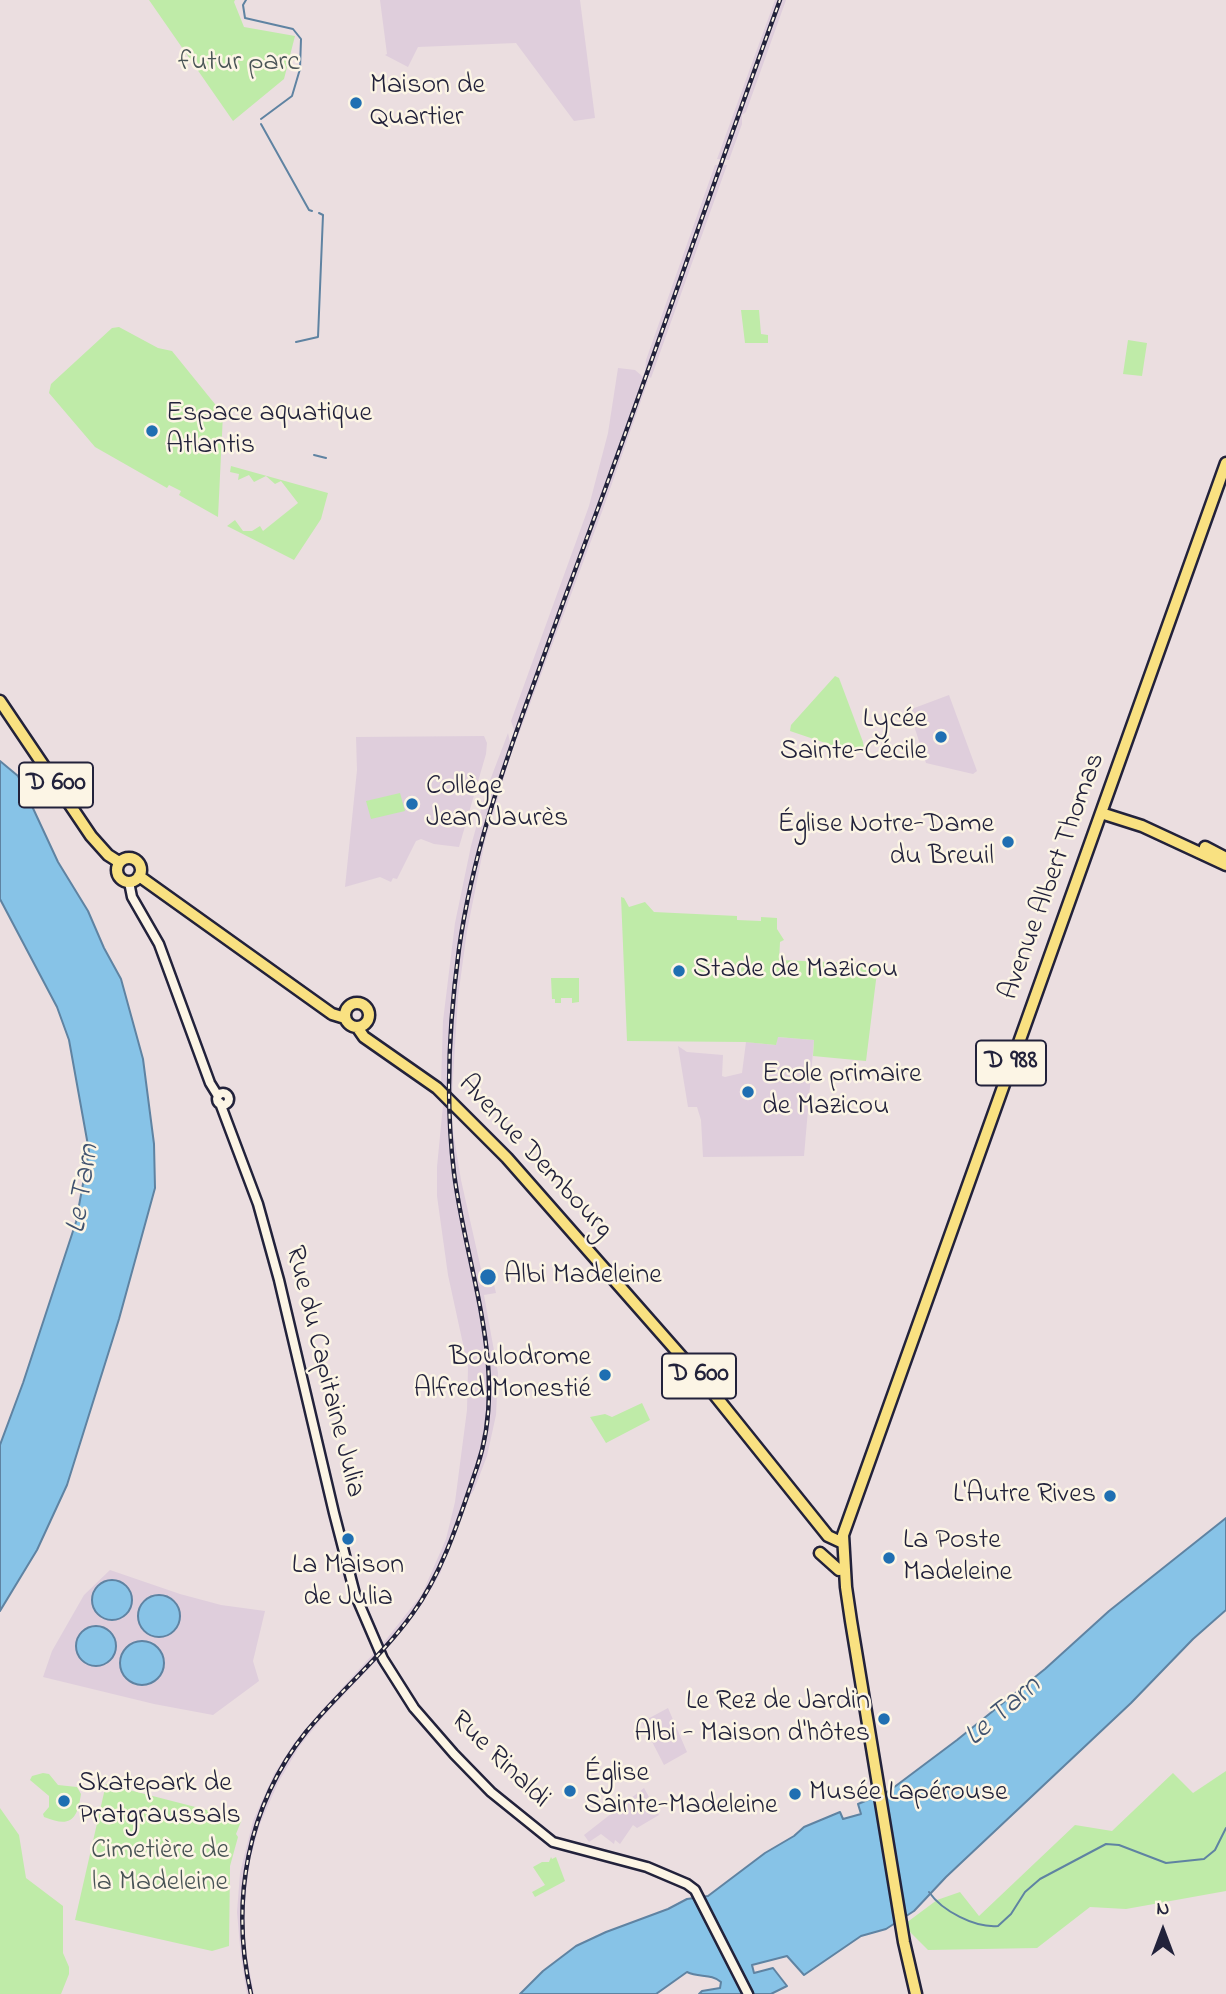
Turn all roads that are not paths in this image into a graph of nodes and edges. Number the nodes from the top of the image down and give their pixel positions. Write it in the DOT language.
graph roads {
  1 [pos="1226,463"];
  2 [pos="0,701"];
  3 [pos="1104,806"];
  4 [pos="1226,858"];
  5 [pos="119,862"];
  6 [pos="1226,865"];
  7 [pos="139,876"];
  8 [pos="129,882"];
  9 [pos="345,1014"];
  10 [pos="361,1026"];
  11 [pos="843,1543"];
  12 [pos="820,1553"];
  13 [pos="839,1570"];
  14 [pos="379,1652"];
  15 [pos="878,1786"];
  16 [pos="910,1968"];
  17 [pos="748,1994"];
  18 [pos="910,1994"];
  19 [pos="916,1994"];
  1 -- 3 [label="main road, Avenue Albert Thomas"];
  2 -- 5 [label="main road, D 600"];
  3 -- 4 [label="main road"];
  3 -- 6 [label="main road"];
  3 -- 11 [label="main road, Avenue Albert Thomas / D 988"];
  5 -- 7 [label="main road"];
  5 -- 8 [label="main road"];
  7 -- 8 [label="main road"];
  7 -- 9 [label="main road"];
  8 -- 14 [label="street, Rue du Capitaine Julia"];
  9 -- 10 [label="main road"];
  9 -- 10 [label="main road"];
  10 -- 11 [label="main road, Avenue Dembourg / D 600"];
  11 -- 13 [label="main road"];
  11 -- 15 [label="main road"];
  12 -- 13 [label="main road"];
  13 -- 15 [label="main road"];
  14 -- 17 [label="street, Rue Rinaldi"];
  15 -- 16 [label="main road"];
  16 -- 18 [label="main road"];
  16 -- 19 [label="main road"];
}
